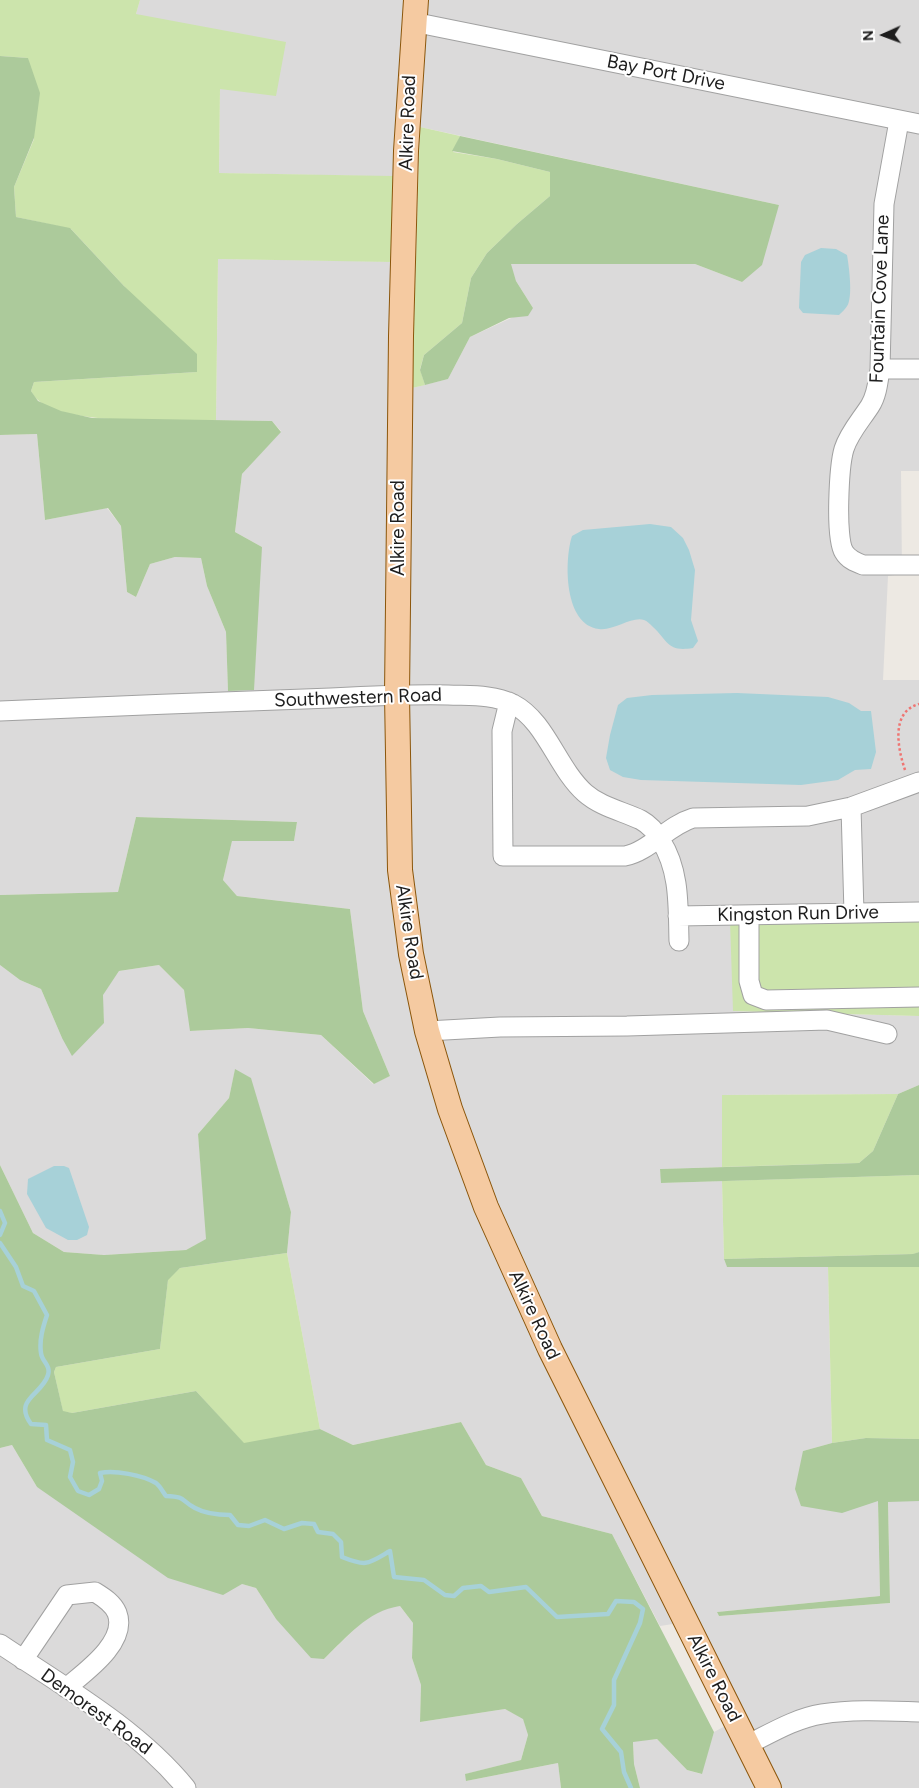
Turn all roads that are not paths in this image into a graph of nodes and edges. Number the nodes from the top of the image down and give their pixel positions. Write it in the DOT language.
graph roads {
  1 [pos="414,11"];
  2 [pos="900,121"];
  3 [pos="919,124"];
  4 [pos="880,369"];
  5 [pos="919,369"];
  6 [pos="919,565"];
  7 [pos="397,695"];
  8 [pos="509,702"];
  9 [pos="0,711"];
  10 [pos="914,784"];
  11 [pos="851,807"];
  12 [pos="658,837"];
  13 [pos="919,912"];
  14 [pos="854,913"];
  15 [pos="748,915"];
  16 [pos="678,916"];
  17 [pos="679,941"];
  18 [pos="919,998"];
  19 [pos="427,1031"];
  20 [pos="887,1034"];
  21 [pos="0,1644"];
  22 [pos="23,1660"];
  23 [pos="66,1688"];
  24 [pos="919,1712"];
  25 [pos="748,1745"];
  26 [pos="186,1788"];
  27 [pos="769,1788"];
  1 -- 2 [label="street, Bay Port Drive"];
  1 -- 7 [label="main road, Alkire Road"];
  2 -- 3 [label="street, Bay Port Drive"];
  2 -- 4 [label="street, Fountain Cove Lane"];
  4 -- 5 [label="street"];
  4 -- 6 [label="street, Fountain Cove Lane"];
  7 -- 8 [label="street, Southwestern Road"];
  7 -- 9 [label="street, Southwestern Road"];
  7 -- 19 [label="main road, Alkire Road"];
  8 -- 12 [label="street, Southwestern Road"];
  8 -- 12 [label="street"];
  10 -- 11 [label="street"];
  11 -- 12 [label="street"];
  11 -- 14 [label="street"];
  12 -- 16 [label="street, Southwestern Road"];
  13 -- 14 [label="street, Kingston Run Drive"];
  14 -- 15 [label="street, Kingston Run Drive"];
  15 -- 16 [label="street, Kingston Run Drive"];
  15 -- 18 [label="street"];
  16 -- 17 [label="street, Southwestern Road"];
  19 -- 20 [label="street"];
  19 -- 25 [label="main road, Alkire Road"];
  21 -- 22 [label="street, Demorest Road"];
  22 -- 23 [label="street, Demorest Road"];
  22 -- 23 [label="street"];
  23 -- 26 [label="street, Demorest Road"];
  24 -- 25 [label="street"];
  25 -- 27 [label="main road, Alkire Road"];
}
